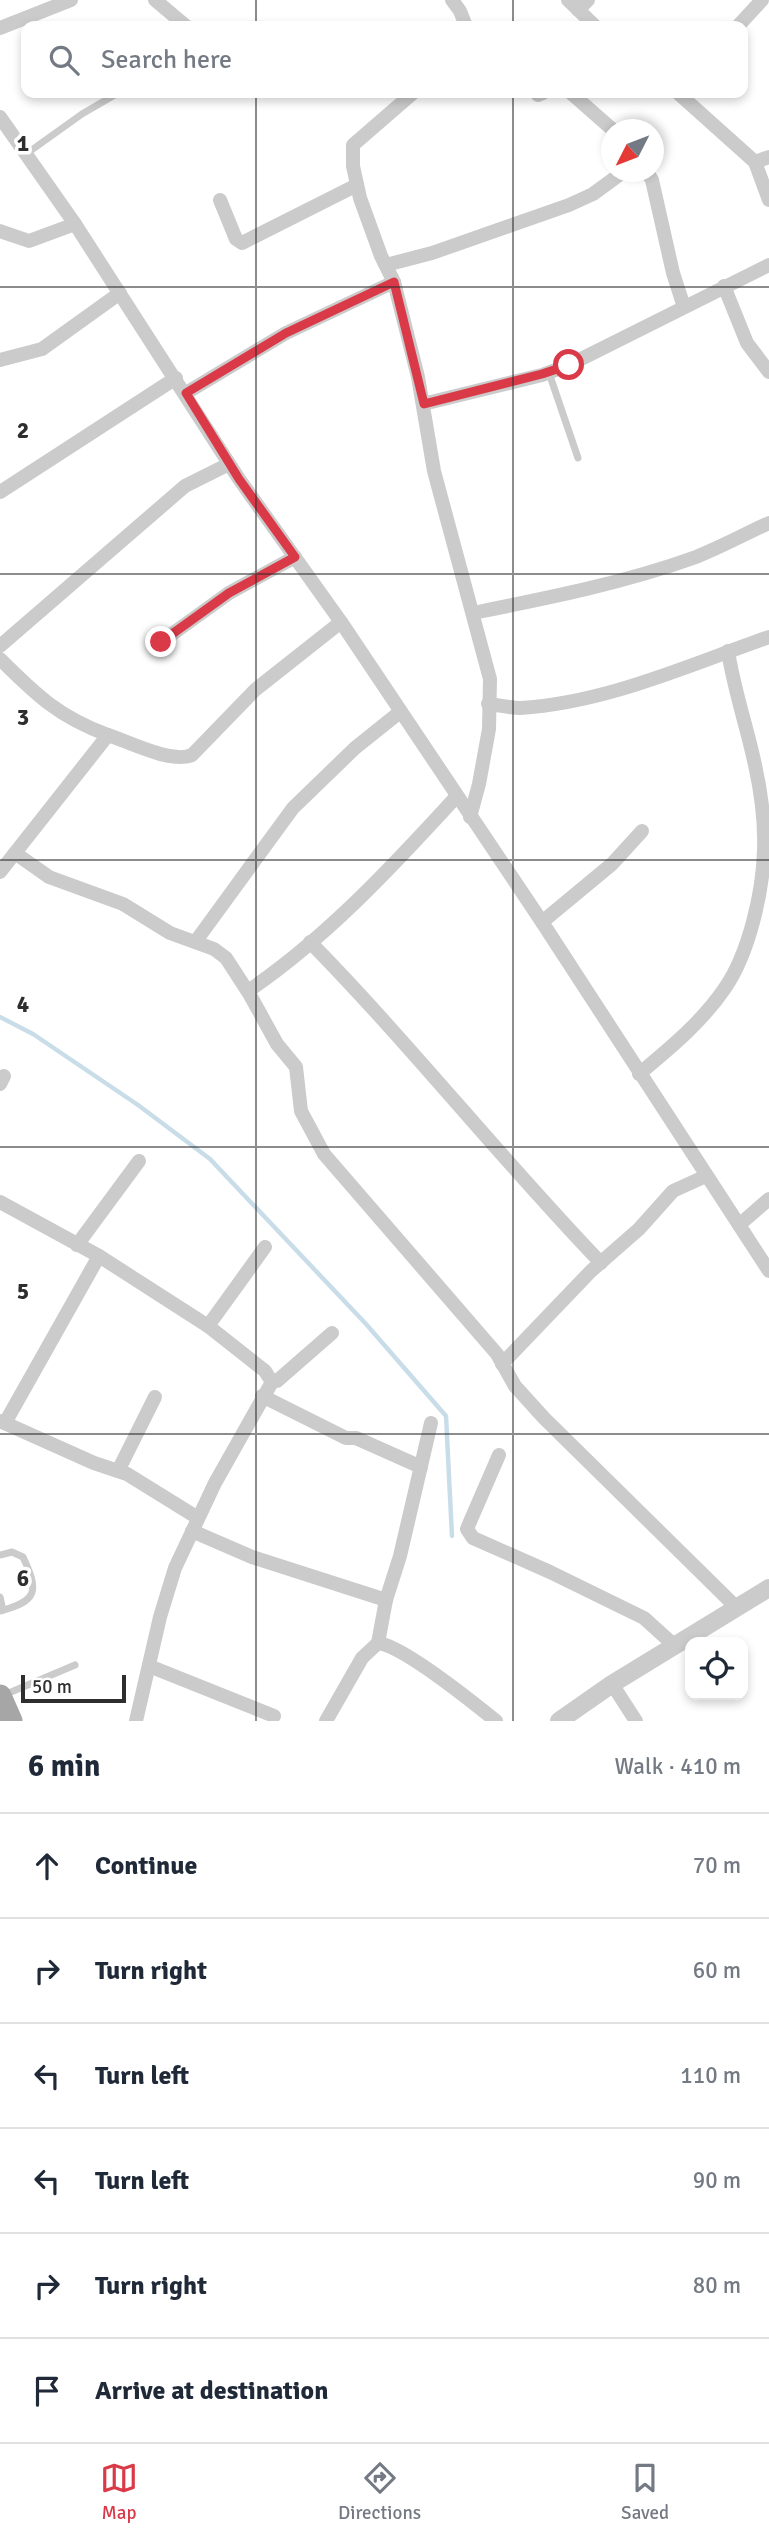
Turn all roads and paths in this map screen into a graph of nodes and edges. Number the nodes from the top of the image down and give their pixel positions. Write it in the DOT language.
graph roads {
  1 [pos="71,0"];
  2 [pos="155,0"];
  3 [pos="452,0"];
  4 [pos="762,0"];
  5 [pos="578,3"];
  6 [pos="180,21"];
  7 [pos="464,21"];
  8 [pos="591,21"];
  9 [pos="743,21"];
  10 [pos="0,28"];
  11 [pos="109,98"];
  12 [pos="407,98"];
  13 [pos="577,98"];
  14 [pos="685,98"];
  15 [pos="0,117"];
  16 [pos="601,120"];
  17 [pos="13,136"];
  18 [pos="0,145"];
  19 [pos="26,154"];
  20 [pos="762,159"];
  21 [pos="609,182"];
  22 [pos="652,182"];
  23 [pos="357,185"];
  24 [pos="220,200"];
  25 [pos="769,200"];
  26 [pos="75,224"];
  27 [pos="0,231"];
  28 [pos="386,265"];
  29 [pos="769,265"];
  30 [pos="394,282"];
  31 [pos="724,286"];
  32 [pos="120,293"];
  33 [pos="684,307"];
  34 [pos="0,360"];
  35 [pos="549,372"];
  36 [pos="769,372"];
  37 [pos="176,378"];
  38 [pos="186,393"];
  39 [pos="424,404"];
  40 [pos="578,458"];
  41 [pos="229,464"];
  42 [pos="0,492"];
  43 [pos="769,523"];
  44 [pos="295,557"];
  45 [pos="473,613"];
  46 [pos="341,622"];
  47 [pos="769,637"];
  48 [pos="161,642"];
  49 [pos="0,646"];
  50 [pos="728,651"];
  51 [pos="0,659"];
  52 [pos="488,704"];
  53 [pos="400,712"];
  54 [pos="108,735"];
  55 [pos="762,762"];
  56 [pos="456,797"];
  57 [pos="470,817"];
  58 [pos="642,831"];
  59 [pos="15,853"];
  60 [pos="0,872"];
  61 [pos="542,922"];
  62 [pos="196,942"];
  63 [pos="310,942"];
  64 [pos="248,992"];
  65 [pos="639,1074"];
  66 [pos="139,1161"];
  67 [pos="706,1176"];
  68 [pos="769,1199"];
  69 [pos="0,1202"];
  70 [pos="739,1225"];
  71 [pos="77,1245"];
  72 [pos="265,1248"];
  73 [pos="99,1256"];
  74 [pos="601,1263"];
  75 [pos="769,1272"];
  76 [pos="208,1326"];
  77 [pos="332,1333"];
  78 [pos="502,1364"];
  79 [pos="272,1382"];
  80 [pos="262,1396"];
  81 [pos="155,1397"];
  82 [pos="3,1422"];
  83 [pos="430,1423"];
  84 [pos="499,1455"];
  85 [pos="421,1467"];
  86 [pos="118,1471"];
  87 [pos="195,1525"];
  88 [pos="0,1555"];
  89 [pos="769,1588"];
  90 [pos="0,1597"];
  91 [pos="386,1600"];
  92 [pos="737,1608"];
  93 [pos="1,1611"];
  94 [pos="379,1643"];
  95 [pos="675,1646"];
  96 [pos="75,1665"];
  97 [pos="149,1666"];
  98 [pos="612,1684"];
  99 [pos="0,1696"];
  100 [pos="274,1716"];
  101 [pos="11,1721"];
  102 [pos="136,1721"];
  103 [pos="326,1721"];
  104 [pos="496,1721"];
  105 [pos="559,1721"];
  106 [pos="636,1721"];
  1 -- 10 [label="street"];
  2 -- 6 [label="street"];
  3 -- 7 [label="street"];
  4 -- 9 [label="street"];
  5 -- 8 [label="street"];
  11 -- 19 [label="lane"];
  12 -- 23 [label="street"];
  13 -- 16 [label="street"];
  14 -- 20 [label="street"];
  15 -- 17 [label="street"];
  17 -- 18 [label="street"];
  17 -- 19 [label="street"];
  19 -- 26 [label="street"];
  20 -- 25 [label="street"];
  21 -- 28 [label="street"];
  22 -- 33 [label="street"];
  23 -- 24 [label="street"];
  23 -- 28 [label="street"];
  26 -- 27 [label="street"];
  26 -- 32 [label="street"];
  28 -- 30 [label="street"];
  29 -- 31 [label="street"];
  30 -- 38 [label="street"];
  30 -- 39 [label="street"];
  31 -- 33 [label="street"];
  31 -- 36 [label="street"];
  32 -- 34 [label="street"];
  32 -- 37 [label="street"];
  33 -- 35 [label="street"];
  35 -- 39 [label="street"];
  35 -- 40 [label="lane"];
  37 -- 38 [label="street"];
  37 -- 42 [label="street"];
  38 -- 41 [label="street"];
  39 -- 45 [label="street"];
  41 -- 44 [label="street"];
  41 -- 49 [label="street"];
  43 -- 45 [label="street"];
  44 -- 46 [label="street"];
  44 -- 48 [label="street"];
  45 -- 52 [label="street"];
  46 -- 53 [label="street"];
  46 -- 54 [label="street"];
  47 -- 50 [label="street"];
  50 -- 52 [label="street"];
  50 -- 55 [label="street"];
  51 -- 54 [label="street"];
  52 -- 57 [label="street"];
  53 -- 56 [label="street"];
  53 -- 62 [label="street"];
  54 -- 59 [label="street"];
  55 -- 65 [label="street"];
  56 -- 57 [label="street"];
  56 -- 63 [label="street"];
  57 -- 61 [label="street"];
  58 -- 61 [label="street"];
  59 -- 60 [label="street"];
  59 -- 62 [label="street"];
  61 -- 65 [label="street"];
  62 -- 64 [label="street"];
  63 -- 64 [label="street"];
  63 -- 74 [label="street"];
  64 -- 78 [label="street"];
  65 -- 67 [label="street"];
  66 -- 71 [label="street"];
  67 -- 70 [label="street"];
  67 -- 74 [label="street"];
  68 -- 70 [label="street"];
  69 -- 71 [label="street"];
  70 -- 75 [label="street"];
  71 -- 73 [label="street"];
  72 -- 76 [label="street"];
  73 -- 76 [label="street"];
  73 -- 82 [label="street"];
  74 -- 78 [label="street"];
  76 -- 79 [label="street"];
  77 -- 79 [label="street"];
  78 -- 92 [label="street"];
  79 -- 80 [label="street"];
  80 -- 85 [label="street"];
  80 -- 87 [label="street"];
  81 -- 86 [label="street"];
  82 -- 86 [label="street"];
  83 -- 85 [label="street"];
  84 -- 95 [label="street"];
  85 -- 91 [label="street"];
  86 -- 87 [label="street"];
  87 -- 91 [label="street"];
  87 -- 97 [label="street"];
  88 -- 93 [label="lane"];
  89 -- 92 [label="street"];
  90 -- 93 [label="lane"];
  91 -- 94 [label="street"];
  92 -- 95 [label="street"];
  94 -- 103 [label="street"];
  94 -- 104 [label="street"];
  95 -- 98 [label="street"];
  96 -- 99 [label="lane"];
  97 -- 100 [label="street"];
  97 -- 102 [label="street"];
  98 -- 105 [label="street"];
  98 -- 106 [label="street"];
  99 -- 101 [label="main road"];
}
